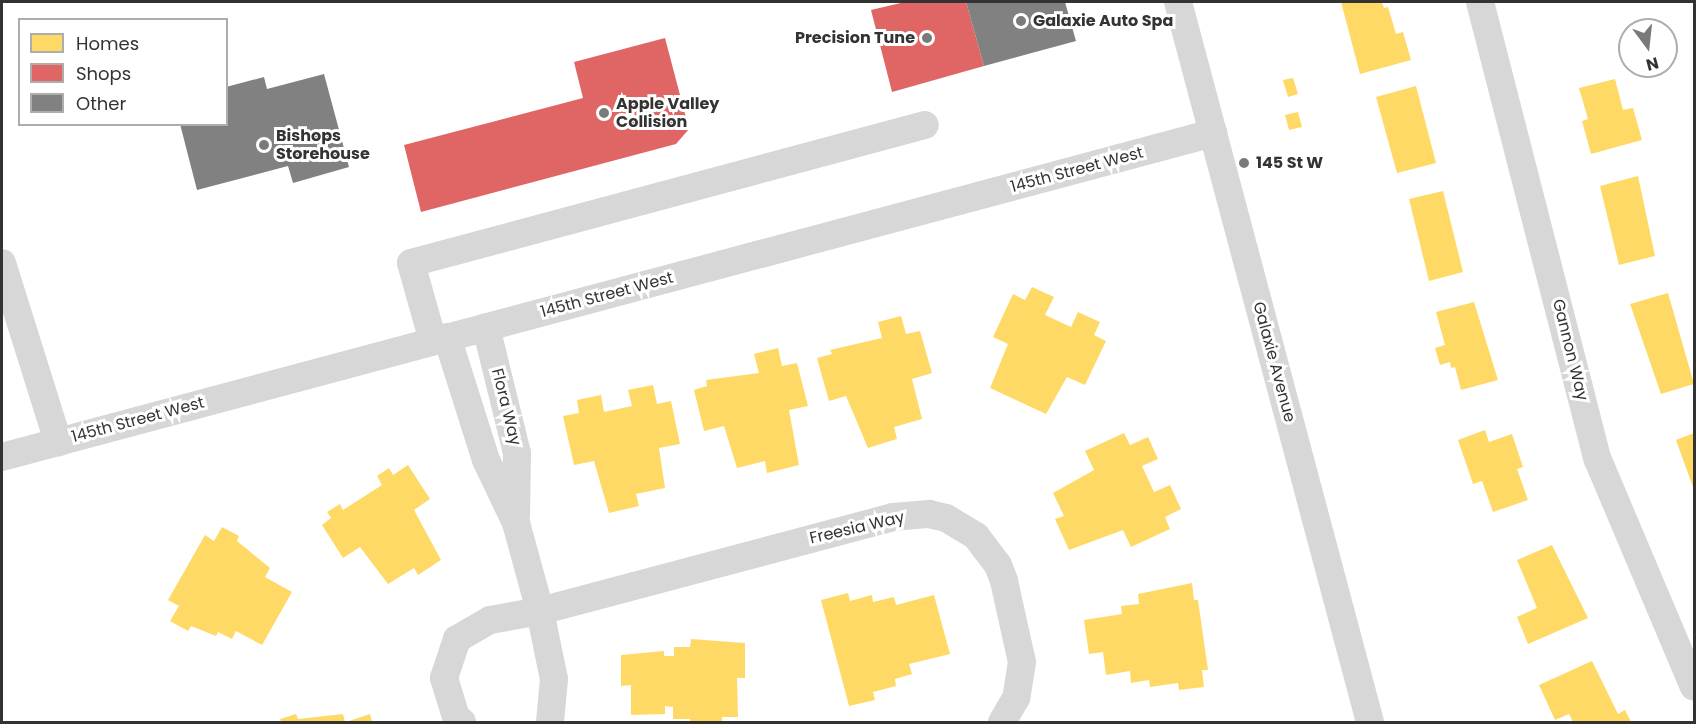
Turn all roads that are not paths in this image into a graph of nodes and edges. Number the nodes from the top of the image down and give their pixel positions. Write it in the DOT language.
graph roads {
  1 [pos="1178,2"];
  2 [pos="1480,2"];
  3 [pos="925,125"];
  4 [pos="1213,133"];
  5 [pos="2,263"];
  6 [pos="486,327"];
  7 [pos="440,339"];
  8 [pos="57,442"];
  9 [pos="2,457"];
  10 [pos="516,524"];
  11 [pos="540,611"];
  12 [pos="1695,687"];
  13 [pos="462,723"];
  14 [pos="550,723"];
  15 [pos="1002,723"];
  16 [pos="1370,723"];
  1 -- 4 [label="street, Galaxie Avenue"];
  2 -- 12 [label="street, Gannon Way"];
  3 -- 7 [label="street, Flora Way"];
  4 -- 6 [label="street, 145th Street West"];
  4 -- 16 [label="street, Galaxie Avenue"];
  5 -- 8 [label="street"];
  6 -- 7 [label="street, 145th Street West"];
  6 -- 10 [label="street, Flora Way"];
  7 -- 8 [label="street, 145th Street West"];
  7 -- 10 [label="street, Flora Way"];
  8 -- 9 [label="street, 145th Street West"];
  10 -- 11 [label="street, Flora Way"];
  11 -- 13 [label="street"];
  11 -- 14 [label="street, Flora Way"];
  11 -- 15 [label="street, Freesia Way"];
}
